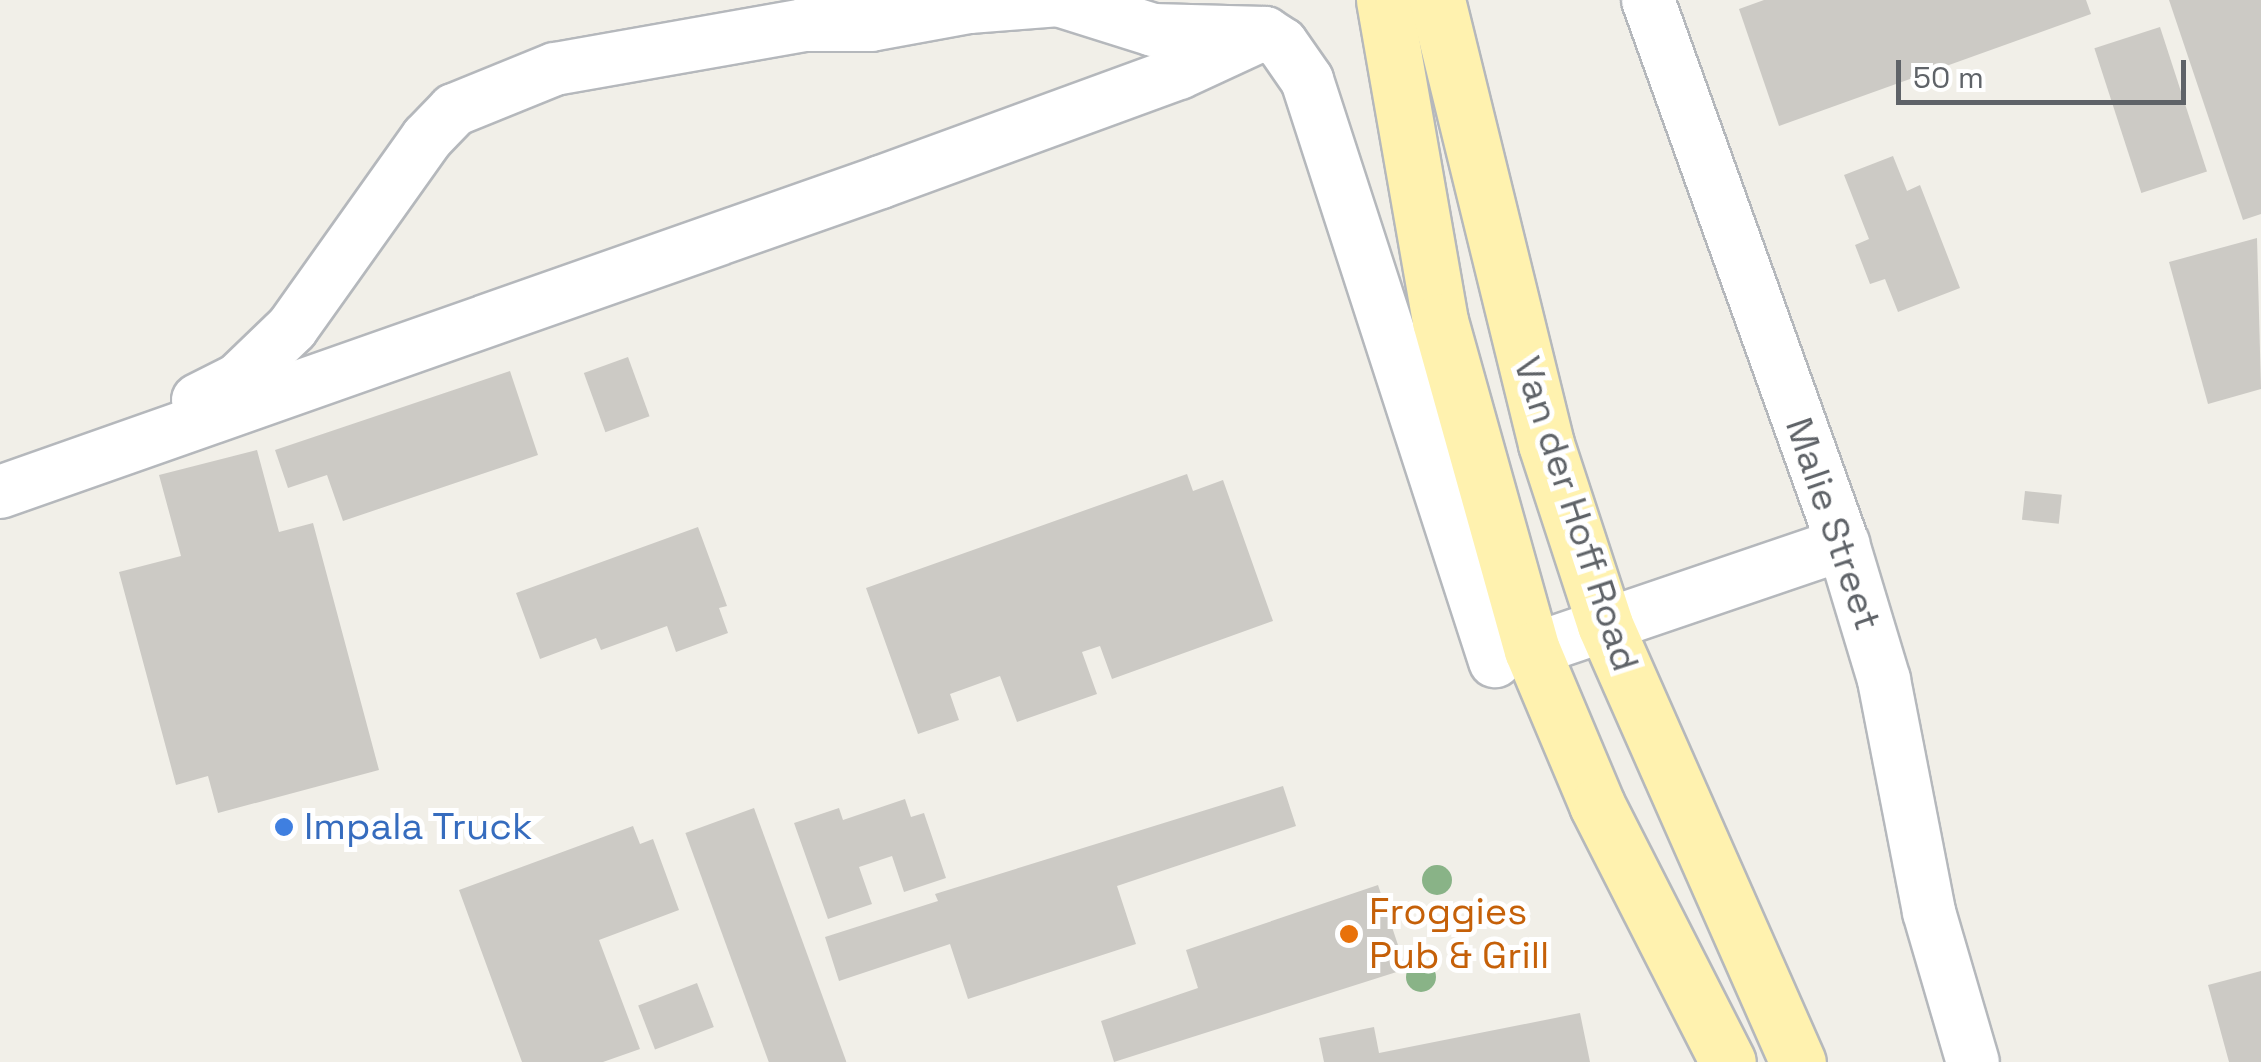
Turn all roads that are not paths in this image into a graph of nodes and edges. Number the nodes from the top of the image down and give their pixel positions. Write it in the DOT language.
graph roads {
  1 [pos="1058,0"];
  2 [pos="1384,0"];
  3 [pos="1437,0"];
  4 [pos="1648,0"];
  5 [pos="823,12"];
  6 [pos="1265,34"];
  7 [pos="0,482"];
  8 [pos="0,492"];
  9 [pos="1844,544"];
  10 [pos="1605,625"];
  11 [pos="1514,655"];
  12 [pos="1728,1062"];
  13 [pos="1798,1062"];
  14 [pos="1973,1062"];
  1 -- 5 [label="street"];
  1 -- 6 [label="street"];
  2 -- 11 [label="main road, Van der Hoff Road"];
  3 -- 10 [label="main road, Van der Hoff Road"];
  4 -- 9 [label="street, Malie Street"];
  5 -- 7 [label="street"];
  6 -- 8 [label="street"];
  6 -- 11 [label="street"];
  9 -- 10 [label="street"];
  9 -- 14 [label="street, Malie Street"];
  10 -- 11 [label="street"];
  10 -- 13 [label="main road, Van der Hoff Road"];
  11 -- 12 [label="main road, Van der Hoff Road"];
}
